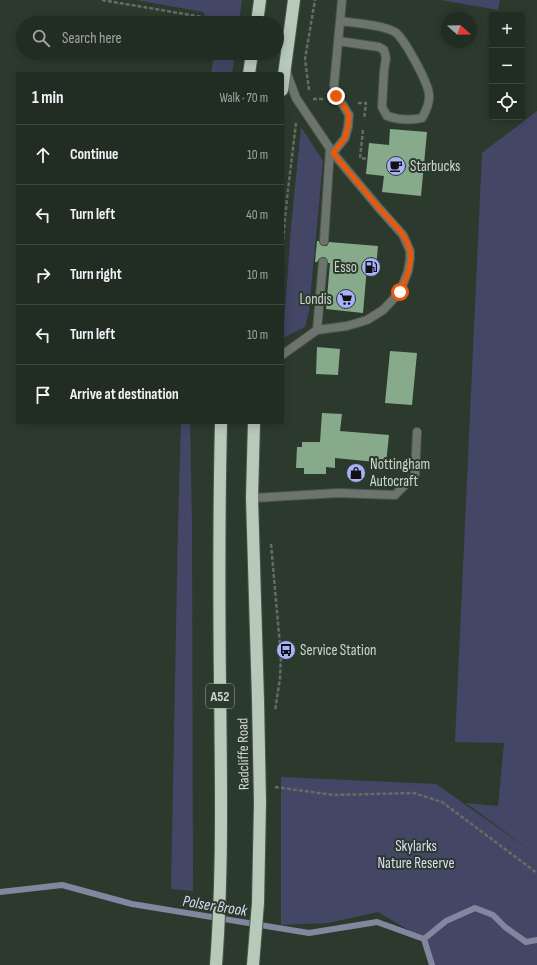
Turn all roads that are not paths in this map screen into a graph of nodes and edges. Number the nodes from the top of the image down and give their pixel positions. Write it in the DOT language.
graph roads {
  1 [pos="260,0"];
  2 [pos="294,0"];
  3 [pos="342,0"];
  4 [pos="258,16"];
  5 [pos="340,21"];
  6 [pos="338,41"];
  7 [pos="251,60"];
  8 [pos="285,68"];
  9 [pos="249,72"];
  10 [pos="284,75"];
  11 [pos="332,151"];
  12 [pos="324,242"];
  13 [pos="322,262"];
  14 [pos="318,330"];
  15 [pos="284,354"];
  16 [pos="221,424"];
  17 [pos="254,424"];
  18 [pos="418,432"];
  19 [pos="252,498"];
  20 [pos="216,965"];
  21 [pos="253,965"];
  1 -- 4 [label="highway"];
  2 -- 8 [label="highway"];
  3 -- 5 [label="lane"];
  5 -- 6 [label="lane"];
  5 -- 6 [label="lane"];
  6 -- 11 [label="lane"];
  7 -- 9 [label="highway"];
  8 -- 10 [label="highway"];
  8 -- 11 [label="lane"];
  11 -- 12 [label="lane"];
  11 -- 14 [label="lane"];
  13 -- 14 [label="lane"];
  14 -- 15 [label="lane"];
  16 -- 20 [label="highway, Radcliffe Road / A52"];
  17 -- 19 [label="highway, Radcliffe Road"];
  18 -- 19 [label="lane"];
  19 -- 21 [label="highway, Radcliffe Road"];
}
